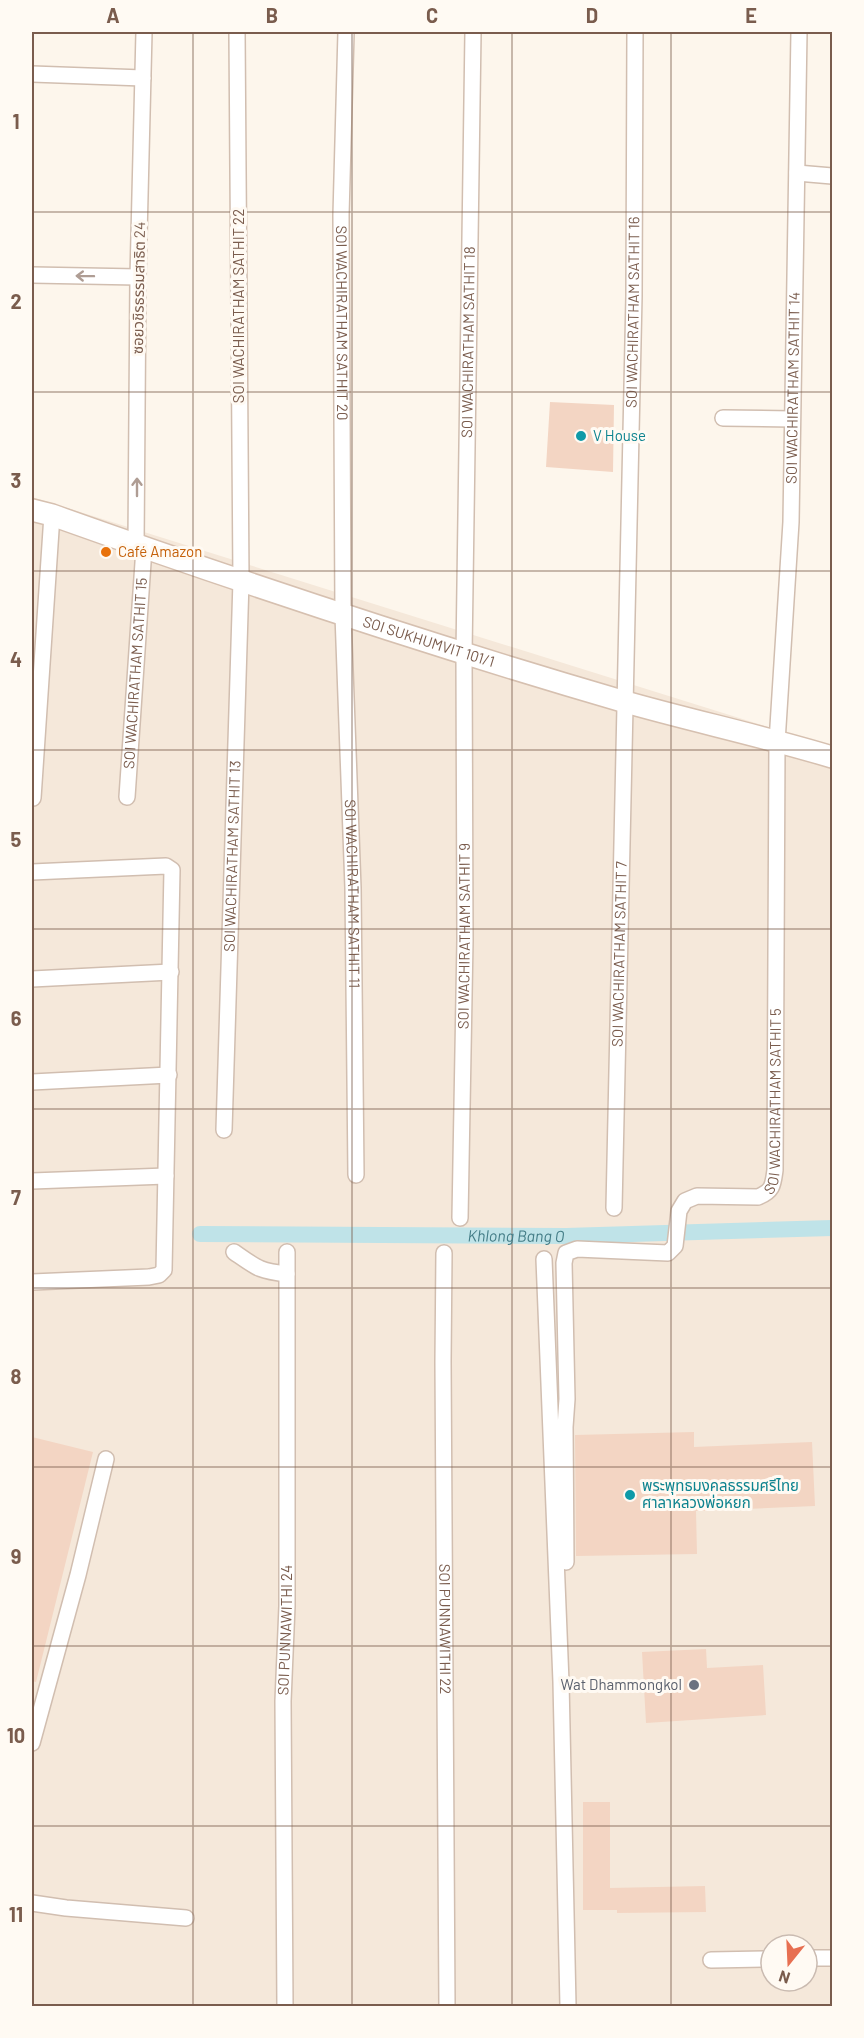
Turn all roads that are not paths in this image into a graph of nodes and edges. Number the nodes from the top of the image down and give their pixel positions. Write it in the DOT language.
graph roads {
  1 [pos="144,32"];
  2 [pos="237,32"];
  3 [pos="346,32"];
  4 [pos="473,32"];
  5 [pos="635,32"];
  6 [pos="799,32"];
  7 [pos="32,74"];
  8 [pos="143,78"];
  9 [pos="797,173"];
  10 [pos="832,176"];
  11 [pos="32,274"];
  12 [pos="138,277"];
  13 [pos="723,418"];
  14 [pos="792,419"];
  15 [pos="42,513"];
  16 [pos="140,547"];
  17 [pos="241,581"];
  18 [pos="343,615"];
  19 [pos="464,654"];
  20 [pos="625,701"];
  21 [pos="777,742"];
  22 [pos="832,757"];
  23 [pos="127,797"];
  24 [pos="33,798"];
  25 [pos="32,872"];
  26 [pos="171,972"];
  27 [pos="32,979"];
  28 [pos="169,1075"];
  29 [pos="32,1082"];
  30 [pos="224,1130"];
  31 [pos="166,1176"];
  32 [pos="357,1176"];
  33 [pos="32,1180"];
  34 [pos="614,1208"];
  35 [pos="460,1218"];
  36 [pos="234,1252"];
  37 [pos="287,1252"];
  38 [pos="444,1253"];
  39 [pos="544,1259"];
  40 [pos="287,1274"];
  41 [pos="32,1282"];
  42 [pos="106,1459"];
  43 [pos="566,1562"];
  44 [pos="32,1743"];
  45 [pos="32,1903"];
  46 [pos="186,1918"];
  47 [pos="759,1959"];
  48 [pos="711,1960"];
  49 [pos="285,2007"];
  50 [pos="447,2007"];
  51 [pos="568,2007"];
  1 -- 8 [label="street, ซอยวชิรธรรมสาธิต 24"];
  2 -- 17 [label="street, SOI WACHIRATHAM SATHIT 22"];
  3 -- 18 [label="street, SOI WACHIRATHAM SATHIT 20"];
  4 -- 19 [label="street, SOI WACHIRATHAM SATHIT 18"];
  5 -- 20 [label="street, SOI WACHIRATHAM SATHIT 16"];
  6 -- 9 [label="street, SOI WACHIRATHAM SATHIT 14"];
  7 -- 8 [label="street"];
  8 -- 12 [label="street, ซอยวชิรธรรมสาธิต 24"];
  9 -- 10 [label="street"];
  9 -- 14 [label="street, SOI WACHIRATHAM SATHIT 14"];
  12 -- 11 [label="street, one-way"];
  16 -- 12 [label="street, ซอยวชิรธรรมสาธิต 24, one-way"];
  13 -- 14 [label="street"];
  14 -- 21 [label="street, SOI WACHIRATHAM SATHIT 14"];
  15 -- 16 [label="street, SOI SUKHUMVIT 101/1"];
  15 -- 24 [label="street"];
  16 -- 17 [label="street, SOI SUKHUMVIT 101/1"];
  16 -- 23 [label="street, SOI WACHIRATHAM SATHIT 15"];
  17 -- 18 [label="street, SOI SUKHUMVIT 101/1"];
  17 -- 30 [label="street, SOI WACHIRATHAM SATHIT 13"];
  18 -- 19 [label="street, SOI SUKHUMVIT 101/1"];
  18 -- 32 [label="street, SOI WACHIRATHAM SATHIT 11"];
  19 -- 20 [label="street, SOI SUKHUMVIT 101/1"];
  19 -- 35 [label="street, SOI WACHIRATHAM SATHIT 9"];
  20 -- 21 [label="street, SOI SUKHUMVIT 101/1"];
  20 -- 34 [label="street, SOI WACHIRATHAM SATHIT 7"];
  21 -- 22 [label="street, SOI SUKHUMVIT 101/1"];
  21 -- 43 [label="street, SOI WACHIRATHAM SATHIT 5"];
  25 -- 26 [label="street"];
  26 -- 27 [label="street"];
  26 -- 28 [label="street"];
  28 -- 29 [label="street"];
  28 -- 31 [label="street"];
  31 -- 33 [label="street"];
  31 -- 41 [label="street"];
  36 -- 40 [label="street"];
  37 -- 40 [label="street, SOI PUNNAWITHI 24"];
  38 -- 50 [label="street, SOI PUNNAWITHI 22"];
  39 -- 51 [label="street"];
  40 -- 49 [label="street, SOI PUNNAWITHI 24"];
  42 -- 44 [label="street"];
  45 -- 46 [label="street"];
  47 -- 48 [label="street"];
}
